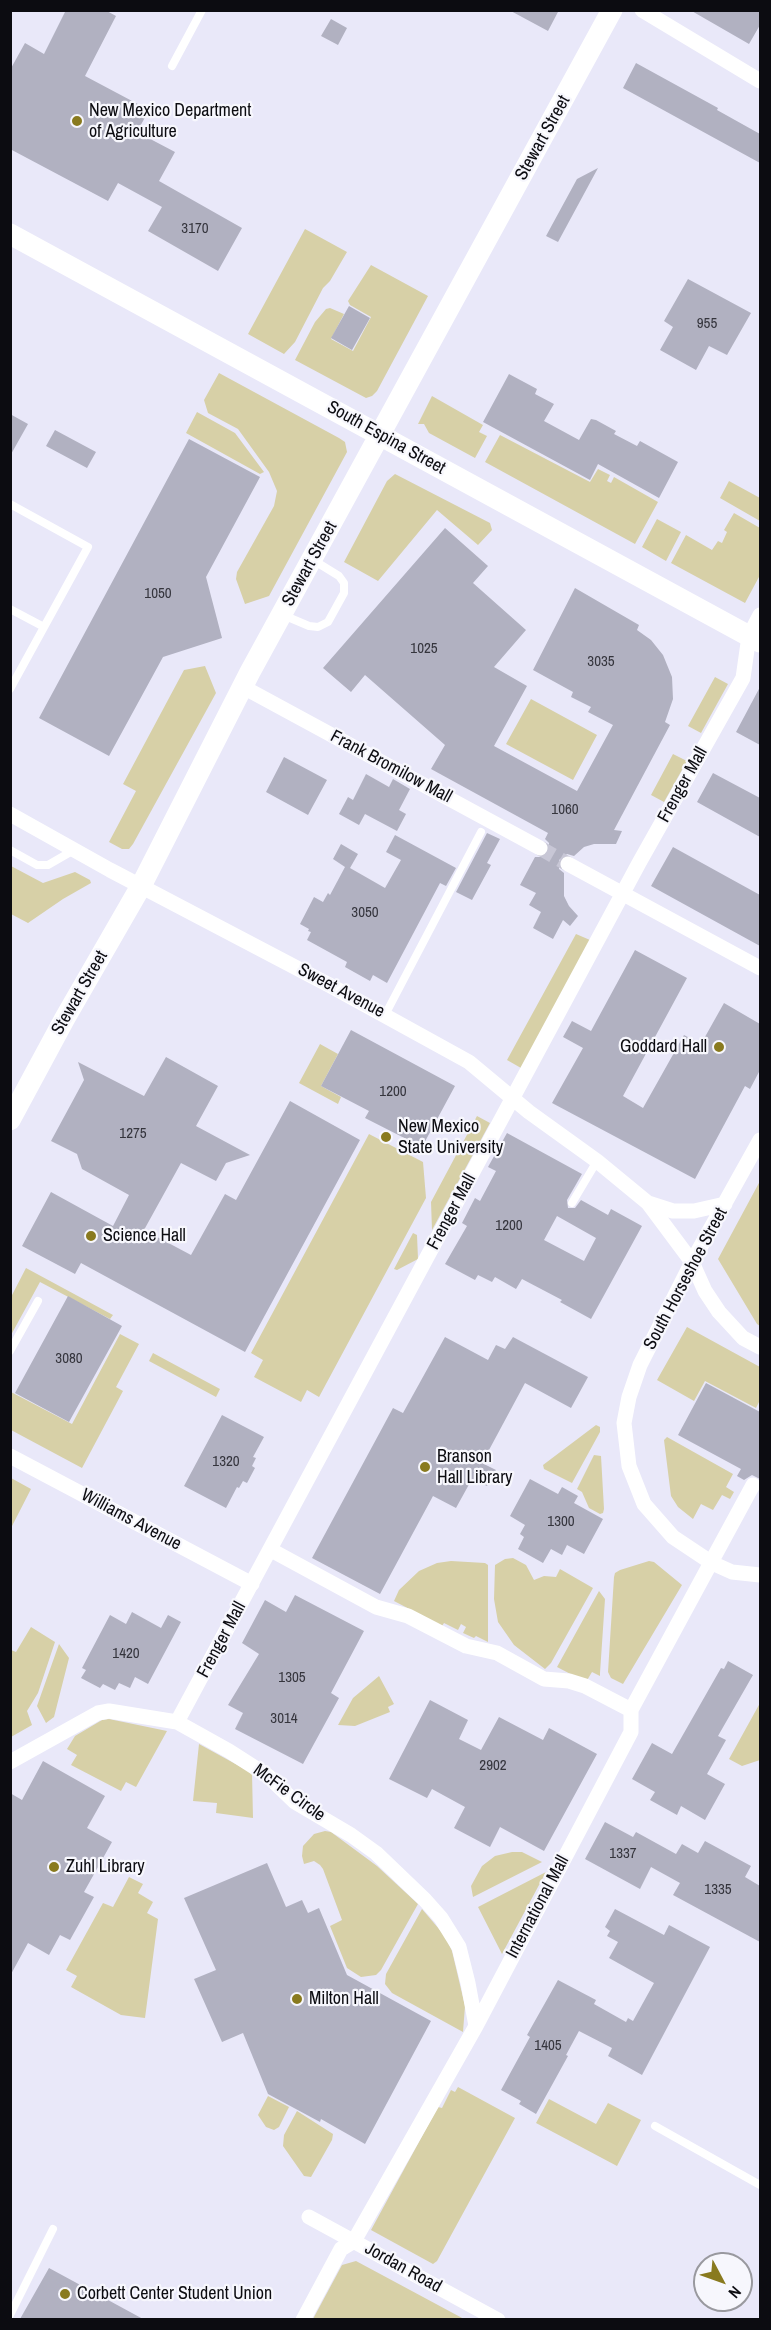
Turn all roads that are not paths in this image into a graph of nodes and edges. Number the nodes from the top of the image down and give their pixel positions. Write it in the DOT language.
graph roads {
  1 [pos="202,10"];
  2 [pos="612,10"];
  3 [pos="642,10"];
  4 [pos="172,66"];
  5 [pos="760,81"];
  6 [pos="10,234"];
  7 [pos="380,435"];
  8 [pos="10,504"];
  9 [pos="313,560"];
  10 [pos="10,609"];
  11 [pos="282,614"];
  12 [pos="760,615"];
  13 [pos="44,627"];
  14 [pos="755,639"];
  15 [pos="243,687"];
  16 [pos="10,689"];
  17 [pos="10,814"];
  18 [pos="481,832"];
  19 [pos="540,848"];
  20 [pos="10,850"];
  21 [pos="74,850"];
  22 [pos="568,864"];
  23 [pos="141,886"];
  24 [pos="624,894"];
  25 [pos="760,968"];
  26 [pos="385,1015"];
  27 [pos="513,1100"];
  28 [pos="10,1120"];
  29 [pos="760,1140"];
  30 [pos="597,1161"];
  31 [pos="572,1203"];
  32 [pos="648,1203"];
  33 [pos="725,1204"];
  34 [pos="693,1262"];
  35 [pos="38,1300"];
  36 [pos="760,1347"];
  37 [pos="10,1351"];
  38 [pos="10,1456"];
  39 [pos="753,1485"];
  40 [pos="271,1550"];
  41 [pos="711,1563"];
  42 [pos="760,1575"];
  43 [pos="252,1584"];
  44 [pos="632,1710"];
  45 [pos="177,1722"];
  46 [pos="10,1762"];
  47 [pos="476,2026"];
  48 [pos="655,2126"];
  49 [pos="760,2185"];
  50 [pos="309,2217"];
  51 [pos="53,2229"];
  52 [pos="354,2241"];
  53 [pos="10,2315"];
  54 [pos="303,2319"];
  55 [pos="498,2319"];
  1 -- 4 [label="lane"];
  2 -- 7 [label="street, Stewart Street"];
  3 -- 5 [label="street"];
  6 -- 7 [label="street, South Espina Street"];
  7 -- 9 [label="street, Stewart Street"];
  7 -- 14 [label="street, South Espina Street"];
  8 -- 13 [label="lane"];
  9 -- 11 [label="street, Stewart Street"];
  9 -- 11 [label="lane"];
  10 -- 13 [label="lane"];
  11 -- 15 [label="street, Stewart Street"];
  12 -- 14 [label="street, Frenger Mall"];
  13 -- 16 [label="lane"];
  14 -- 24 [label="street, Frenger Mall"];
  15 -- 19 [label="street, Frank Bromilow Mall"];
  15 -- 23 [label="street, Stewart Street"];
  17 -- 21 [label="street, Sweet Avenue"];
  18 -- 26 [label="lane"];
  20 -- 21 [label="lane"];
  21 -- 23 [label="street, Sweet Avenue"];
  22 -- 24 [label="street"];
  23 -- 26 [label="street, Sweet Avenue"];
  23 -- 28 [label="street, Stewart Street"];
  24 -- 25 [label="street"];
  24 -- 27 [label="street, Frenger Mall"];
  26 -- 27 [label="street, Sweet Avenue"];
  27 -- 30 [label="street, Sweet Avenue"];
  27 -- 40 [label="street, Frenger Mall"];
  29 -- 33 [label="street, South Horseshoe Street"];
  30 -- 31 [label="lane"];
  30 -- 32 [label="street, Sweet Avenue"];
  32 -- 33 [label="street, Sweet Avenue"];
  32 -- 34 [label="street, Sweet Avenue"];
  33 -- 34 [label="street, South Horseshoe Street"];
  34 -- 36 [label="street, Sweet Avenue"];
  34 -- 41 [label="street, South Horseshoe Street"];
  35 -- 37 [label="lane"];
  38 -- 43 [label="street, Williams Avenue"];
  39 -- 41 [label="street, International Mall"];
  40 -- 43 [label="street, Frenger Mall"];
  40 -- 44 [label="street"];
  41 -- 42 [label="street, South Horseshoe Street"];
  41 -- 44 [label="street, International Mall"];
  43 -- 45 [label="street, Frenger Mall"];
  44 -- 47 [label="street, International Mall"];
  45 -- 46 [label="street, McFie Circle"];
  45 -- 47 [label="street, McFie Circle"];
  47 -- 52 [label="street, International Mall"];
  48 -- 49 [label="lane"];
  50 -- 52 [label="street, Jordan Road"];
  51 -- 53 [label="lane"];
  52 -- 54 [label="street, International Mall"];
  52 -- 55 [label="street, Jordan Road"];
}
